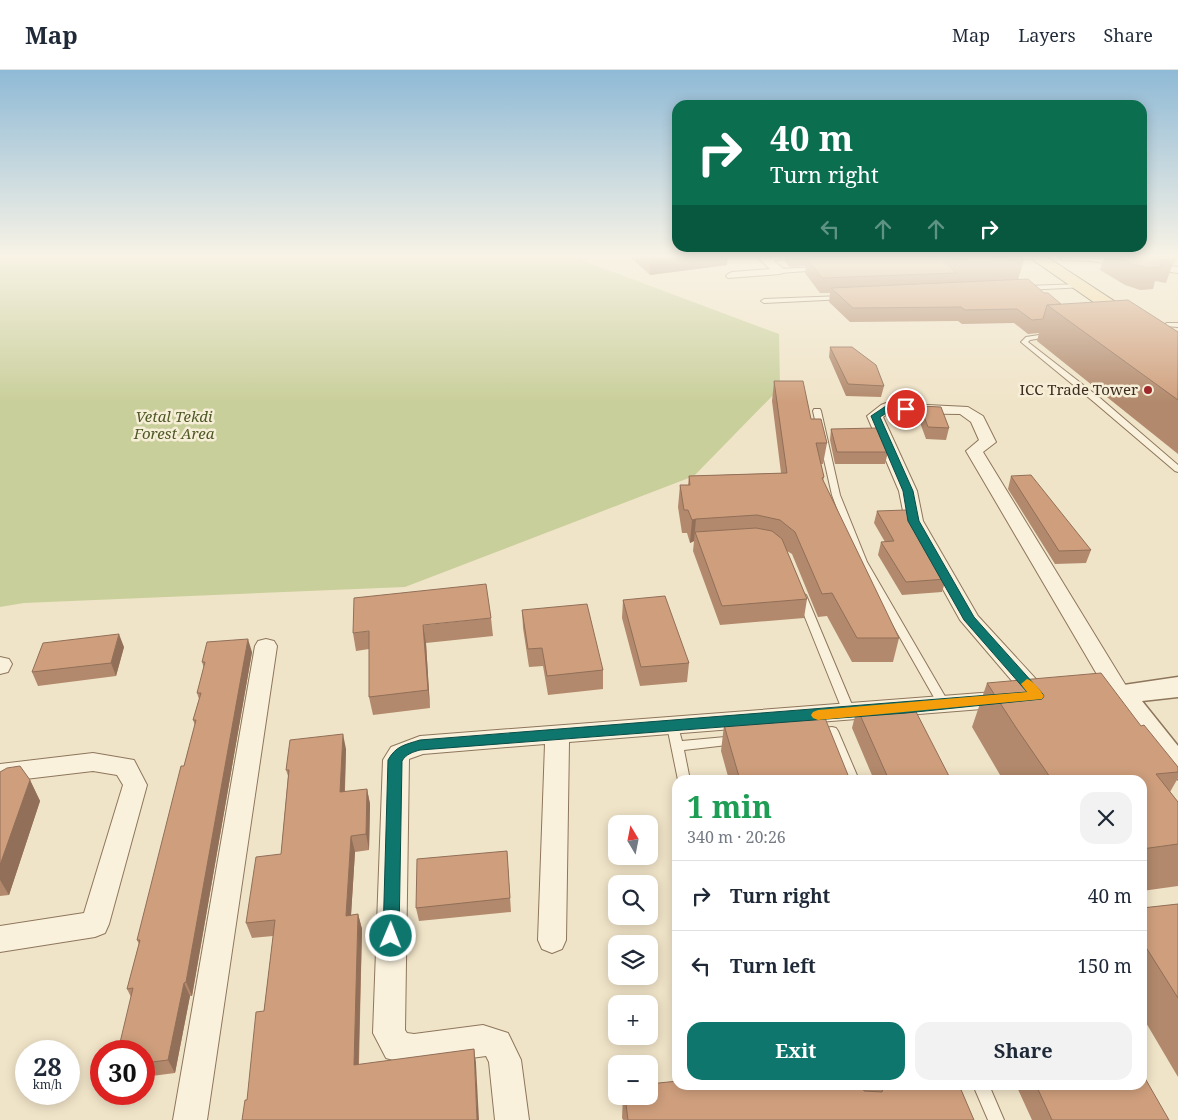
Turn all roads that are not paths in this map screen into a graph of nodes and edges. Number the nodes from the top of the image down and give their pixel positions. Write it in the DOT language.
graph roads {
  1 [pos="1106,304"];
  2 [pos="1138,304"];
  3 [pos="1174,327"];
  4 [pos="1056,335"];
  5 [pos="1178,352"];
  6 [pos="817,411"];
  7 [pos="1178,469"];
  8 [pos="796,582"];
  9 [pos="266,646"];
  10 [pos="1178,687"];
  11 [pos="1091,694"];
  12 [pos="1120,694"];
  13 [pos="944,705"];
  14 [pos="850,712"];
  15 [pos="557,734"];
  16 [pos="803,734"];
  17 [pos="675,736"];
  18 [pos="745,740"];
  19 [pos="1178,767"];
  20 [pos="0,773"];
  21 [pos="683,775"];
  22 [pos="851,775"];
  23 [pos="0,939"];
  24 [pos="552,940"];
  25 [pos="983,1090"];
  26 [pos="190,1120"];
  27 [pos="512,1120"];
  28 [pos="996,1120"];
  1 -- 5 [label="main road"];
  2 -- 3 [label="main road"];
  4 -- 7 [label="lane"];
  6 -- 13 [label="lane"];
  8 -- 14 [label="lane"];
  9 -- 26 [label="street"];
  10 -- 12 [label="street"];
  11 -- 12 [label="street"];
  12 -- 13 [label="street"];
  12 -- 19 [label="street"];
  13 -- 14 [label="street"];
  14 -- 17 [label="street"];
  15 -- 17 [label="street"];
  15 -- 24 [label="street"];
  15 -- 27 [label="street"];
  16 -- 22 [label="lane"];
  17 -- 18 [label="lane"];
  17 -- 21 [label="lane"];
  20 -- 23 [label="street"];
  25 -- 28 [label="lane"];
}
